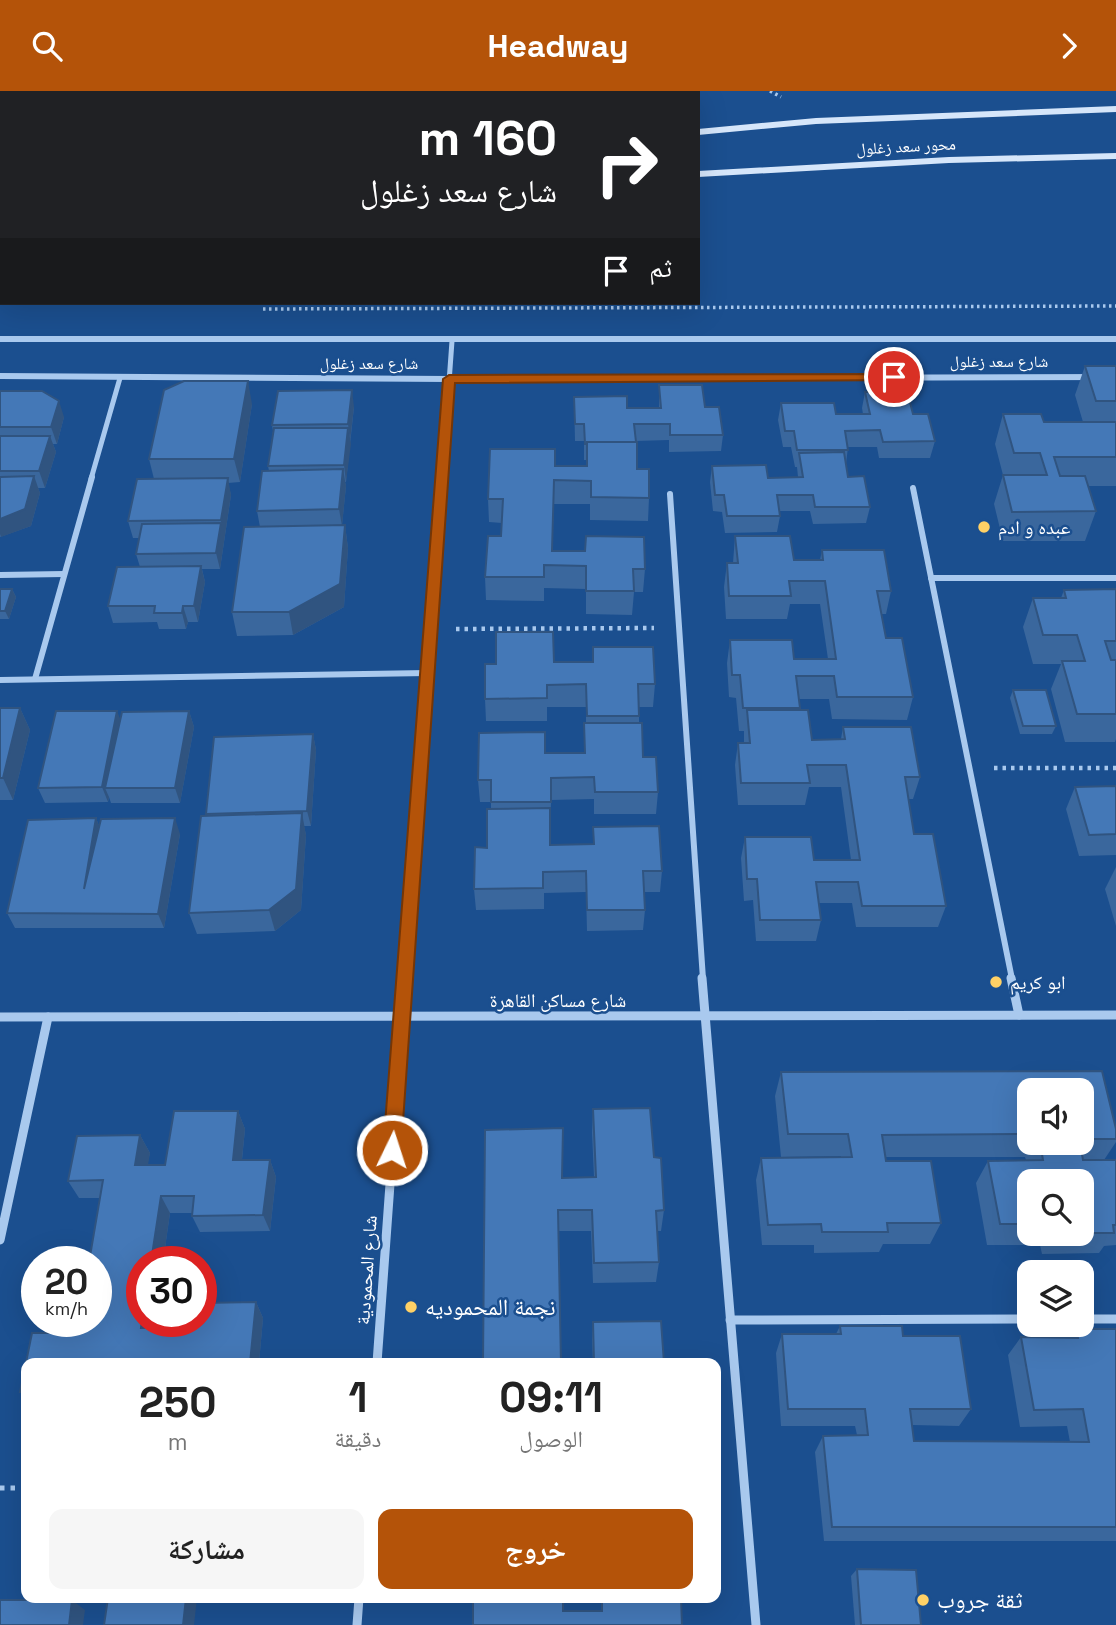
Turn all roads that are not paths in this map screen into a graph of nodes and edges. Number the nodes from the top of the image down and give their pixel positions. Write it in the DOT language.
graph roads {
  1 [pos="1116,109"];
  2 [pos="700,132"];
  3 [pos="1116,156"];
  4 [pos="700,174"];
  5 [pos="0,338"];
  6 [pos="1116,339"];
  7 [pos="452,341"];
  8 [pos="0,376"];
  9 [pos="1116,377"];
  10 [pos="120,378"];
  11 [pos="449,379"];
  12 [pos="913,488"];
  13 [pos="670,494"];
  14 [pos="64,574"];
  15 [pos="0,575"];
  16 [pos="931,578"];
  17 [pos="1116,578"];
  18 [pos="428,673"];
  19 [pos="35,679"];
  20 [pos="0,680"];
  21 [pos="1018,1015"];
  22 [pos="1116,1015"];
  23 [pos="402,1016"];
  24 [pos="705,1016"];
  25 [pos="0,1017"];
  26 [pos="48,1017"];
  27 [pos="0,1240"];
  28 [pos="1017,1319"];
  29 [pos="1094,1319"];
  30 [pos="1116,1319"];
  31 [pos="730,1320"];
  32 [pos="377,1358"];
  33 [pos="359,1603"];
  34 [pos="357,1625"];
  35 [pos="756,1625"];
  1 -- 2 [label="main road, محور سعد زغلول"];
  3 -- 4 [label="main road, محور سعد زغلول"];
  5 -- 7 [label="street, شارع سعد زغلول"];
  6 -- 7 [label="street, شارع سعد زغلول"];
  7 -- 11 [label="street, شارع المحمودية"];
  8 -- 10 [label="street, شارع سعد زغلول"];
  9 -- 11 [label="street, شارع سعد زغلول"];
  10 -- 11 [label="street, شارع سعد زغلول"];
  10 -- 14 [label="street"];
  11 -- 18 [label="street, شارع المحمودية"];
  12 -- 16 [label="street"];
  13 -- 24 [label="street"];
  14 -- 15 [label="street"];
  14 -- 19 [label="street"];
  16 -- 17 [label="street"];
  16 -- 21 [label="street"];
  18 -- 19 [label="street"];
  18 -- 23 [label="street, شارع المحمودية"];
  19 -- 20 [label="street"];
  21 -- 22 [label="street, شارع مساكن القاهرة"];
  21 -- 24 [label="street, شارع مساكن القاهرة"];
  23 -- 24 [label="street, شارع مساكن القاهرة"];
  23 -- 26 [label="street, شارع مساكن القاهرة"];
  23 -- 32 [label="street, شارع المحمودية"];
  24 -- 31 [label="street"];
  25 -- 26 [label="street, شارع مساكن القاهرة"];
  26 -- 27 [label="street"];
  28 -- 31 [label="street"];
  29 -- 30 [label="street"];
  31 -- 35 [label="street"];
  33 -- 34 [label="street"];
}
